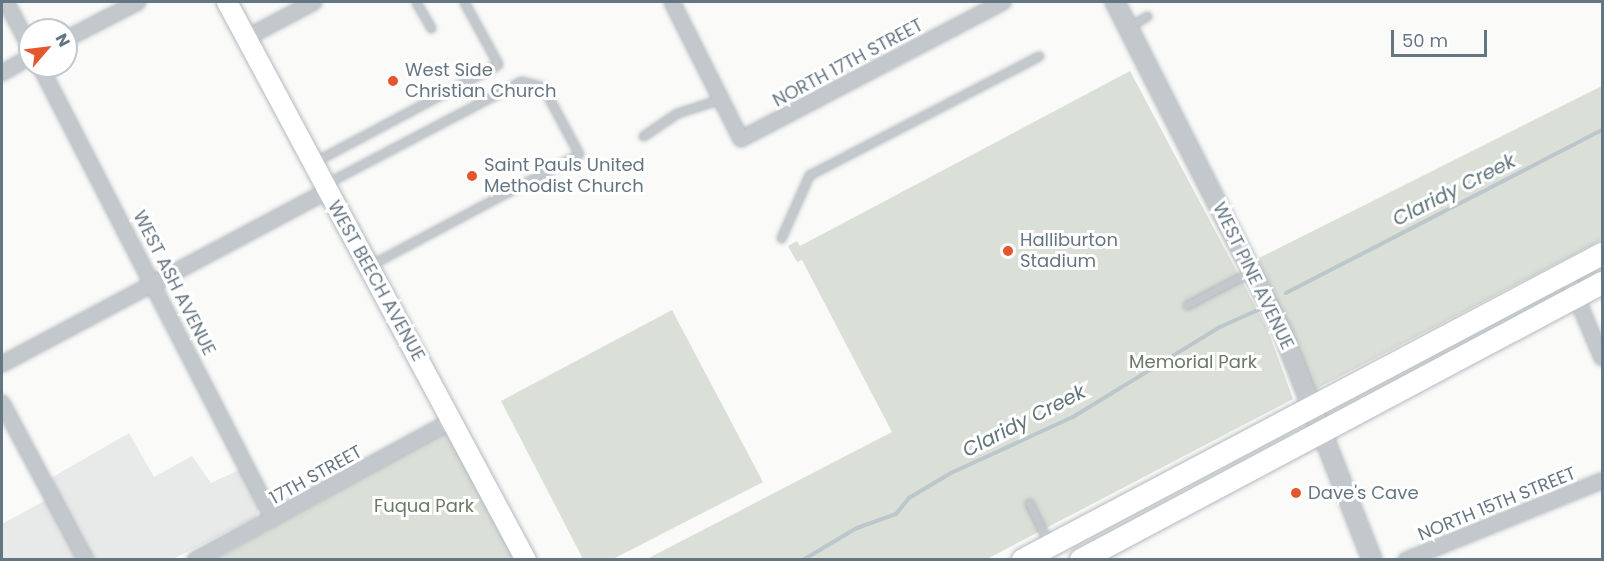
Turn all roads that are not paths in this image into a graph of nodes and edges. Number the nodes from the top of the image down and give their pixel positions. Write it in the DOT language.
graph roads {
  1 [pos="6,2"];
  2 [pos="138,2"];
  3 [pos="227,2"];
  4 [pos="314,2"];
  5 [pos="416,2"];
  6 [pos="464,2"];
  7 [pos="672,2"];
  8 [pos="1003,2"];
  9 [pos="1115,2"];
  10 [pos="1148,16"];
  11 [pos="18,24"];
  12 [pos="1128,27"];
  13 [pos="431,28"];
  14 [pos="78,33"];
  15 [pos="246,38"];
  16 [pos="1039,56"];
  17 [pos="18,64"];
  18 [pos="2,73"];
  19 [pos="46,78"];
  20 [pos="721,99"];
  21 [pos="643,136"];
  22 [pos="312,162"];
  23 [pos="326,188"];
  24 [pos="780,238"];
  25 [pos="1602,254"];
  26 [pos="368,267"];
  27 [pos="1253,271"];
  28 [pos="1566,273"];
  29 [pos="153,280"];
  30 [pos="1602,283"];
  31 [pos="1578,296"];
  32 [pos="1187,305"];
  33 [pos="1602,358"];
  34 [pos="2,364"];
  35 [pos="2,403"];
  36 [pos="1312,408"];
  37 [pos="453,420"];
  38 [pos="1321,432"];
  39 [pos="1602,481"];
  40 [pos="1029,503"];
  41 [pos="273,519"];
  42 [pos="1054,552"];
  43 [pos="86,560"];
  44 [pos="195,560"];
  45 [pos="526,560"];
  46 [pos="1023,560"];
  47 [pos="1081,560"];
  48 [pos="1372,560"];
  49 [pos="1406,560"];
  1 -- 11 [label="street"];
  2 -- 14 [label="street"];
  3 -- 15 [label="main road, WEST BEECH AVENUE"];
  4 -- 15 [label="street"];
  5 -- 13 [label="lane"];
  6 -- 22 [label="lane"];
  7 -- 20 [label="street"];
  8 -- 20 [label="street, NORTH 17TH STREET"];
  9 -- 12 [label="street, WEST PINE AVENUE"];
  10 -- 12 [label="lane"];
  12 -- 27 [label="street, WEST PINE AVENUE"];
  15 -- 22 [label="main road, WEST BEECH AVENUE"];
  16 -- 24 [label="lane"];
  17 -- 18 [label="street"];
  19 -- 29 [label="street, WEST ASH AVENUE"];
  20 -- 21 [label="lane"];
  22 -- 23 [label="main road, WEST BEECH AVENUE"];
  23 -- 26 [label="main road, WEST BEECH AVENUE"];
  23 -- 26 [label="lane"];
  23 -- 29 [label="street"];
  25 -- 28 [label="main road"];
  26 -- 37 [label="main road, WEST BEECH AVENUE"];
  27 -- 32 [label="lane"];
  27 -- 36 [label="street, WEST PINE AVENUE"];
  28 -- 31 [label="street"];
  28 -- 36 [label="main road"];
  29 -- 34 [label="street"];
  29 -- 41 [label="street, WEST ASH AVENUE"];
  30 -- 31 [label="main road"];
  31 -- 33 [label="street"];
  31 -- 38 [label="main road"];
  35 -- 43 [label="street"];
  36 -- 38 [label="street, WEST PINE AVENUE"];
  36 -- 42 [label="main road"];
  37 -- 41 [label="street, 17TH STREET"];
  37 -- 45 [label="main road, WEST BEECH AVENUE"];
  38 -- 47 [label="main road"];
  38 -- 48 [label="street, WEST PINE AVENUE"];
  39 -- 49 [label="street, NORTH 15TH STREET"];
  40 -- 42 [label="lane"];
  41 -- 44 [label="street, 17TH STREET"];
  42 -- 46 [label="main road"];
}
